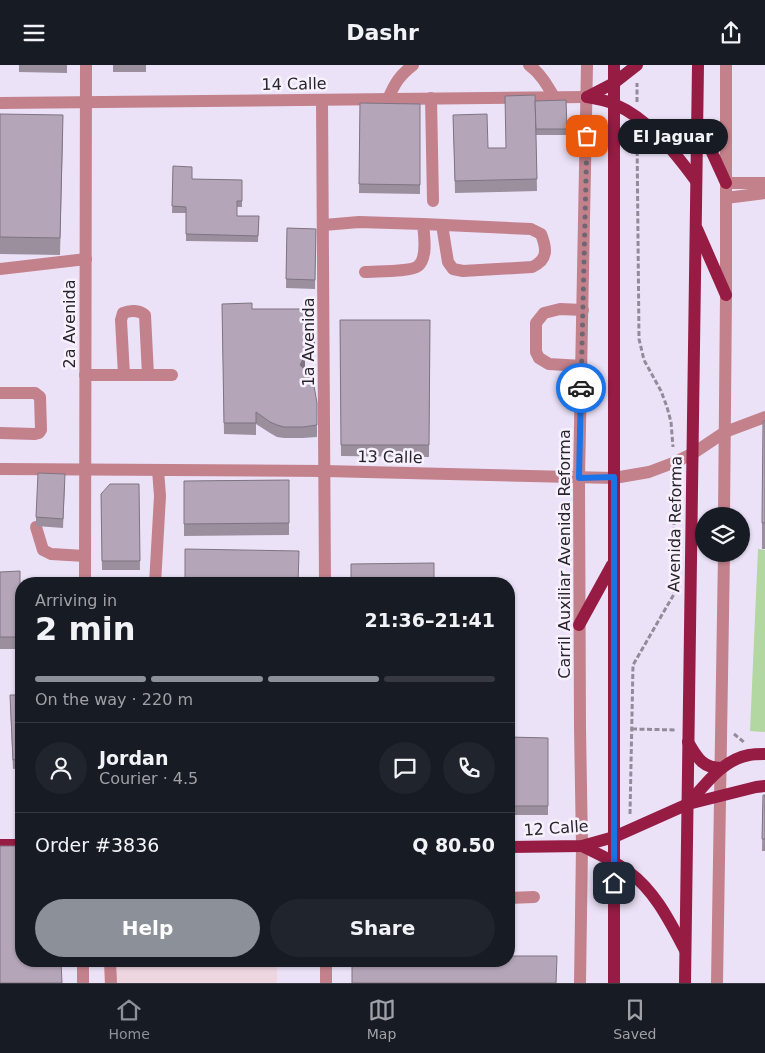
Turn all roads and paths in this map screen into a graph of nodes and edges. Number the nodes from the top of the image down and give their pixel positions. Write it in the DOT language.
graph roads {
  1 [pos="86,65"];
  2 [pos="413,65"];
  3 [pos="529,65"];
  4 [pos="587,65"];
  5 [pos="614,65"];
  6 [pos="637,65"];
  7 [pos="698,65"];
  8 [pos="726,65"];
  9 [pos="637,82"];
  10 [pos="614,83"];
  11 [pos="554,97"];
  12 [pos="588,97"];
  13 [pos="431,98"];
  14 [pos="388,99"];
  15 [pos="322,100"];
  16 [pos="0,103"];
  17 [pos="86,103"];
  18 [pos="613,103"];
  19 [pos="637,117"];
  20 [pos="698,120"];
  21 [pos="696,181"];
  22 [pos="726,183"];
  23 [pos="765,183"];
  24 [pos="765,193"];
  25 [pos="726,198"];
  26 [pos="433,201"];
  27 [pos="423,224"];
  28 [pos="324,225"];
  29 [pos="442,225"];
  30 [pos="695,226"];
  31 [pos="86,259"];
  32 [pos="0,269"];
  33 [pos="365,272"];
  34 [pos="726,295"];
  35 [pos="583,310"];
  36 [pos="582,366"];
  37 [pos="85,375"];
  38 [pos="124,375"];
  39 [pos="148,375"];
  40 [pos="172,375"];
  41 [pos="0,393"];
  42 [pos="765,417"];
  43 [pos="725,432"];
  44 [pos="0,433"];
  45 [pos="692,453"];
  46 [pos="673,463"];
  47 [pos="0,469"];
  48 [pos="85,469"];
  49 [pos="158,470"];
  50 [pos="325,471"];
  51 [pos="614,477"];
  52 [pos="579,478"];
  53 [pos="724,507"];
  54 [pos="36,527"];
  55 [pos="85,556"];
  56 [pos="724,562"];
  57 [pos="614,563"];
  58 [pos="86,577"];
  59 [pos="155,577"];
  60 [pos="325,577"];
  61 [pos="580,625"];
  62 [pos="632,729"];
  63 [pos="679,730"];
  64 [pos="688,741"];
  65 [pos="765,755"];
  66 [pos="721,768"];
  67 [pos="765,786"];
  68 [pos="720,796"];
  69 [pos="688,804"];
  70 [pos="629,831"];
  71 [pos="614,837"];
  72 [pos="0,845"];
  73 [pos="15,845"];
  74 [pos="582,846"];
  75 [pos="515,847"];
  76 [pos="614,863"];
  77 [pos="534,897"];
  78 [pos="515,898"];
  79 [pos="685,951"];
  80 [pos="83,967"];
  81 [pos="110,967"];
  82 [pos="326,967"];
  83 [pos="83,983"];
  84 [pos="111,983"];
  85 [pos="326,983"];
  86 [pos="580,983"];
  87 [pos="614,983"];
  88 [pos="684,983"];
  89 [pos="717,983"];
  1 -- 17 [label="street, 2a Avenida"];
  2 -- 14 [label="street"];
  3 -- 11 [label="street"];
  4 -- 12 [label="street, Carril Auxiliar Avenida Reforma"];
  5 -- 10 [label="main road"];
  6 -- 10 [label="main road"];
  7 -- 20 [label="main road, Avenida Reforma"];
  8 -- 22 [label="street"];
  9 -- 19 [label="path"];
  10 -- 12 [label="main road"];
  10 -- 18 [label="main road"];
  11 -- 12 [label="street, 14 Calle"];
  11 -- 13 [label="street, 14 Calle"];
  12 -- 18 [label="main road"];
  12 -- 35 [label="street, Carril Auxiliar Avenida Reforma"];
  13 -- 14 [label="street, 14 Calle"];
  13 -- 26 [label="street"];
  14 -- 15 [label="street, 14 Calle"];
  15 -- 17 [label="street, 14 Calle"];
  15 -- 28 [label="street, 1a Avenida"];
  16 -- 17 [label="street, 14 Calle"];
  17 -- 31 [label="street, 2a Avenida"];
  18 -- 19 [label="main road"];
  18 -- 51 [label="main road"];
  19 -- 21 [label="main road"];
  19 -- 46 [label="path"];
  20 -- 21 [label="main road, Avenida Reforma"];
  20 -- 22 [label="main road"];
  21 -- 30 [label="main road, Avenida Reforma"];
  22 -- 23 [label="street"];
  22 -- 25 [label="street"];
  24 -- 25 [label="street"];
  25 -- 34 [label="street"];
  27 -- 28 [label="street"];
  27 -- 29 [label="street"];
  27 -- 33 [label="street"];
  28 -- 50 [label="street, 1a Avenida"];
  29 -- 29 [label="street"];
  30 -- 34 [label="main road"];
  30 -- 45 [label="main road, Avenida Reforma"];
  31 -- 32 [label="street"];
  31 -- 37 [label="street, 2a Avenida"];
  34 -- 43 [label="street"];
  35 -- 36 [label="street, Carril Auxiliar Avenida Reforma"];
  35 -- 36 [label="street"];
  36 -- 52 [label="street, Carril Auxiliar Avenida Reforma"];
  37 -- 38 [label="street"];
  37 -- 48 [label="street, 2a Avenida"];
  38 -- 39 [label="street"];
  38 -- 39 [label="street"];
  39 -- 40 [label="street"];
  41 -- 44 [label="street"];
  42 -- 43 [label="street, 13 Calle"];
  43 -- 45 [label="street, 13 Calle"];
  43 -- 53 [label="street"];
  45 -- 46 [label="street, 13 Calle"];
  45 -- 64 [label="main road, Avenida Reforma"];
  46 -- 51 [label="street, 13 Calle"];
  46 -- 62 [label="path"];
  47 -- 48 [label="street, 13 Calle"];
  48 -- 49 [label="street, 13 Calle"];
  48 -- 55 [label="street, 2a Avenida"];
  49 -- 50 [label="street, 13 Calle"];
  49 -- 59 [label="street"];
  50 -- 52 [label="street, 13 Calle"];
  50 -- 60 [label="street, 1a Avenida"];
  51 -- 52 [label="street, 13 Calle"];
  51 -- 57 [label="main road"];
  52 -- 61 [label="street, Carril Auxiliar Avenida Reforma"];
  54 -- 55 [label="street"];
  55 -- 58 [label="street, 2a Avenida"];
  56 -- 66 [label="street"];
  57 -- 61 [label="main road"];
  57 -- 71 [label="main road"];
  61 -- 74 [label="street, Carril Auxiliar Avenida Reforma"];
  62 -- 63 [label="path"];
  62 -- 70 [label="path"];
  64 -- 66 [label="main road"];
  64 -- 69 [label="main road, Avenida Reforma"];
  65 -- 66 [label="main road, 12 Calle"];
  66 -- 68 [label="street"];
  66 -- 69 [label="main road, 12 Calle"];
  67 -- 68 [label="main road, 12 Calle"];
  68 -- 69 [label="main road, 12 Calle"];
  68 -- 89 [label="street"];
  69 -- 70 [label="main road, 12 Calle"];
  69 -- 79 [label="main road, Avenida Reforma"];
  70 -- 71 [label="main road, 12 Calle"];
  71 -- 74 [label="main road, 12 Calle"];
  71 -- 76 [label="main road"];
  72 -- 73 [label="main road"];
  74 -- 75 [label="main road, 12 Calle"];
  74 -- 76 [label="main road"];
  74 -- 86 [label="street, Carril Auxiliar Avenida Reforma"];
  76 -- 79 [label="main road"];
  76 -- 87 [label="main road"];
  77 -- 78 [label="street"];
  79 -- 88 [label="main road, Avenida Reforma"];
  80 -- 83 [label="street"];
  81 -- 84 [label="street"];
  82 -- 85 [label="street"];
}
